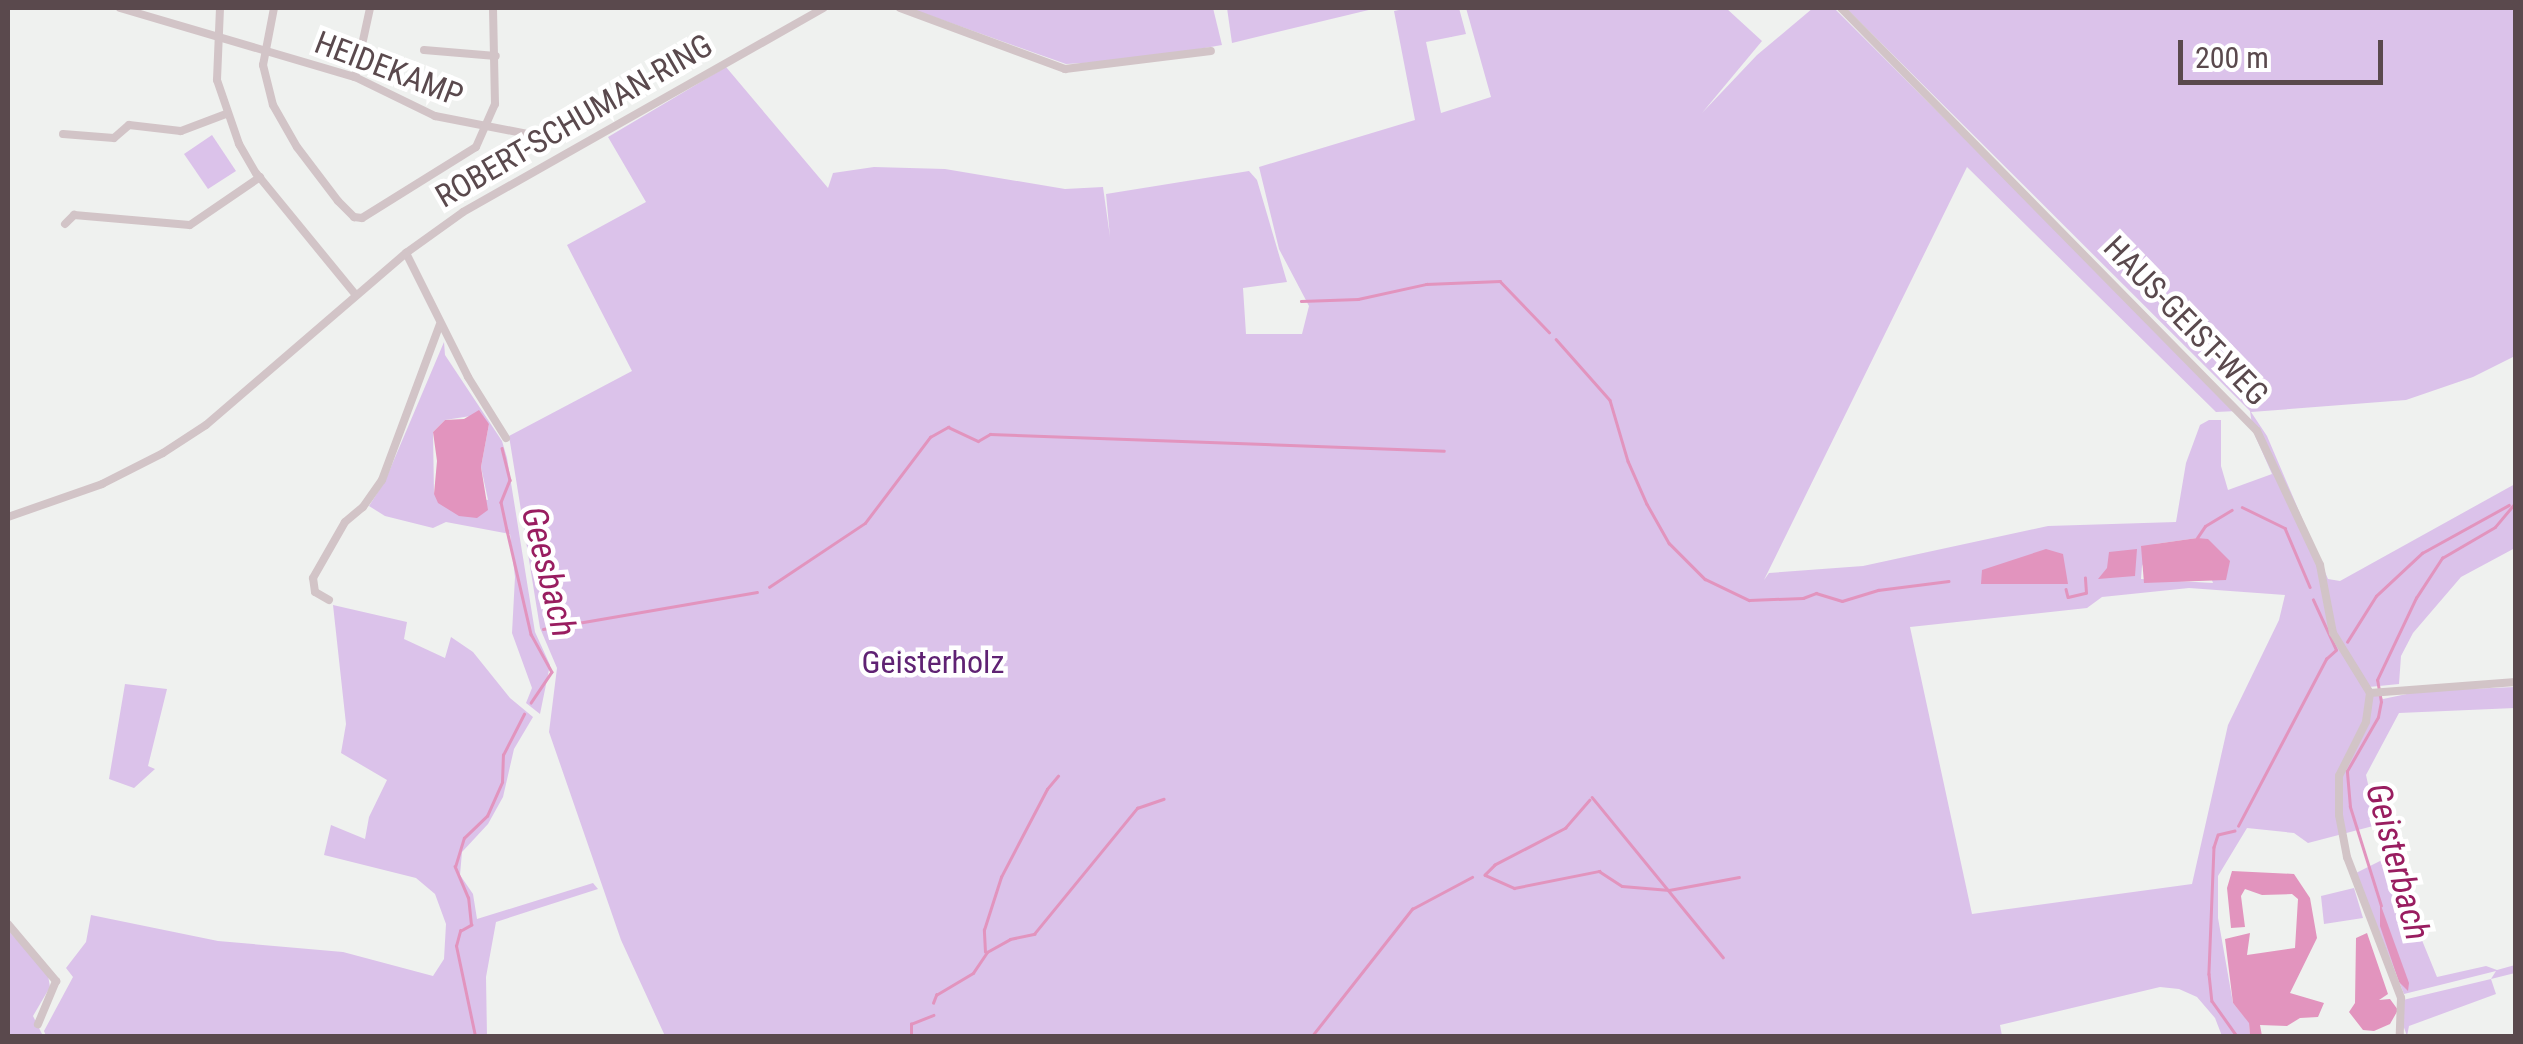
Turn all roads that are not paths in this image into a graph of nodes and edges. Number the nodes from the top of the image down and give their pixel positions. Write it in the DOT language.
graph roads {
  1 [pos="120,8"];
  2 [pos="220,8"];
  3 [pos="274,8"];
  4 [pos="370,8"];
  5 [pos="493,8"];
  6 [pos="823,8"];
  7 [pos="900,8"];
  8 [pos="1841,8"];
  9 [pos="216,34"];
  10 [pos="264,50"];
  11 [pos="424,50"];
  12 [pos="1211,52"];
  13 [pos="496,56"];
  14 [pos="356,77"];
  15 [pos="226,114"];
  16 [pos="486,130"];
  17 [pos="63,134"];
  18 [pos="548,138"];
  19 [pos="260,177"];
  20 [pos="65,224"];
  21 [pos="406,252"];
  22 [pos="356,296"];
  23 [pos="440,324"];
  24 [pos="506,438"];
  25 [pos="8,517"];
  26 [pos="329,600"];
  27 [pos="2516,682"];
  28 [pos="2376,692"];
  29 [pos="8,924"];
  30 [pos="38,1024"];
  31 [pos="2400,1036"];
  1 -- 9 [label="street, HEIDEKAMP"];
  2 -- 9 [label="street"];
  3 -- 10 [label="street"];
  4 -- 14 [label="street"];
  5 -- 13 [label="street"];
  6 -- 21 [label="street, ROBERT-SCHUMAN-RING"];
  7 -- 12 [label="street"];
  8 -- 28 [label="street, HAUS-GEIST-WEG"];
  9 -- 10 [label="street, HEIDEKAMP"];
  9 -- 15 [label="street"];
  10 -- 14 [label="street, HEIDEKAMP"];
  10 -- 16 [label="street"];
  11 -- 13 [label="street"];
  13 -- 16 [label="street"];
  14 -- 16 [label="street, HEIDEKAMP"];
  15 -- 17 [label="street"];
  15 -- 19 [label="street"];
  16 -- 18 [label="street, HEIDEKAMP"];
  19 -- 20 [label="street"];
  19 -- 22 [label="street"];
  21 -- 22 [label="street, ROBERT-SCHUMAN-RING"];
  21 -- 23 [label="street"];
  22 -- 25 [label="street, ROBERT-SCHUMAN-RING"];
  23 -- 24 [label="street"];
  23 -- 26 [label="street"];
  27 -- 28 [label="street"];
  28 -- 31 [label="street"];
  29 -- 30 [label="street"];
}
